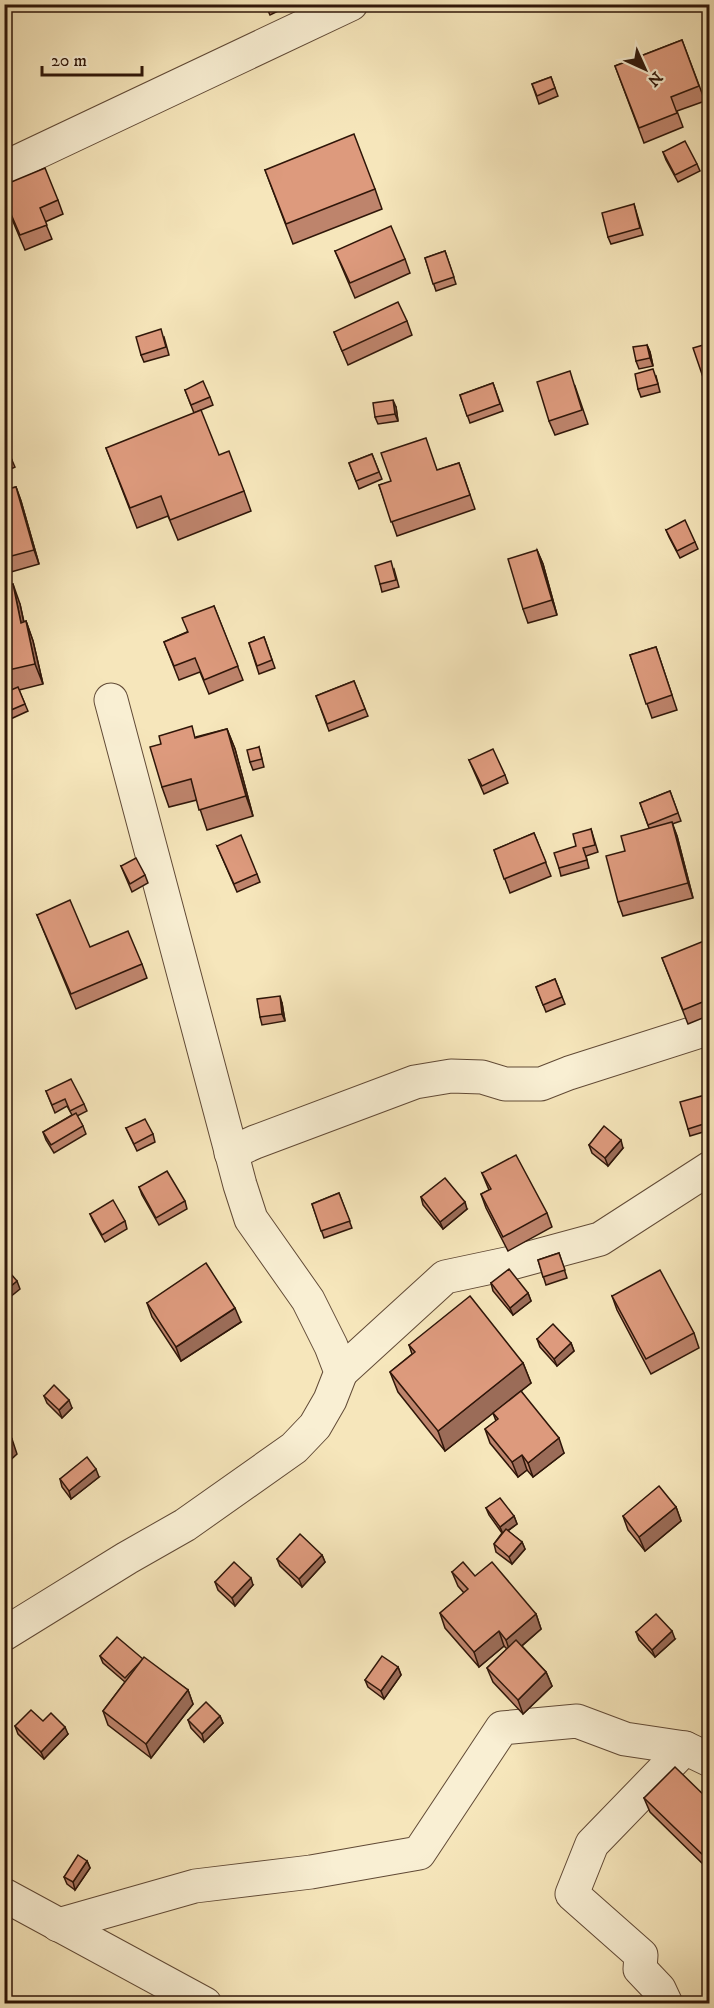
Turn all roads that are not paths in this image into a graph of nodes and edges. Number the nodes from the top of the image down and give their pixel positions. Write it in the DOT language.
graph roads {
  1 [pos="351,4"];
  2 [pos="4,168"];
  3 [pos="111,700"];
  4 [pos="710,1028"];
  5 [pos="231,1153"];
  6 [pos="710,1168"];
  7 [pos="341,1372"];
  8 [pos="4,1634"];
  9 [pos="697,1754"];
  10 [pos="4,1895"];
  11 [pos="58,1925"];
  12 [pos="205,2004"];
  13 [pos="666,2004"];
  1 -- 2 [label="street"];
  3 -- 5 [label="street"];
  4 -- 5 [label="street"];
  5 -- 7 [label="street"];
  6 -- 7 [label="street"];
  7 -- 8 [label="street"];
  9 -- 11 [label="street"];
  9 -- 13 [label="street"];
  10 -- 11 [label="street"];
  11 -- 12 [label="street"];
}
